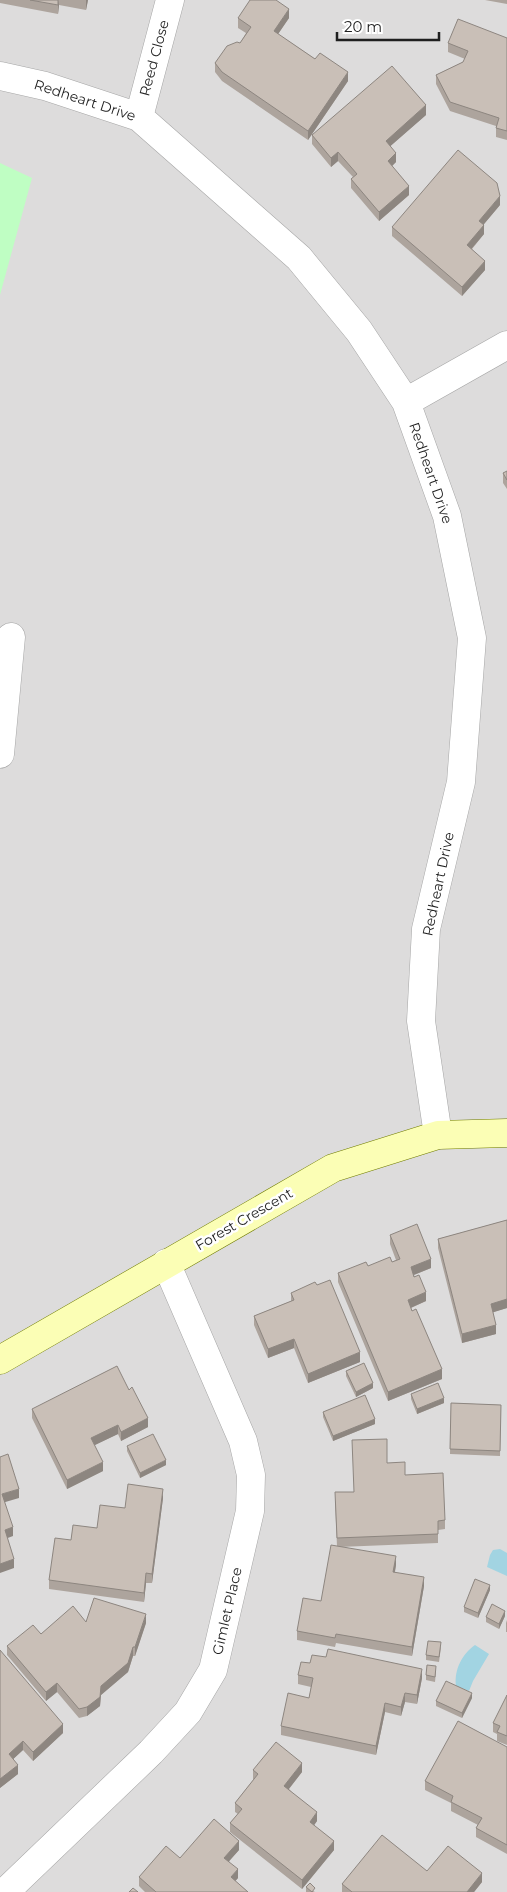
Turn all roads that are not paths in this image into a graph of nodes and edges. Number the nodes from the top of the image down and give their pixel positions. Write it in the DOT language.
graph roads {
  1 [pos="170,0"];
  2 [pos="0,76"];
  3 [pos="139,117"];
  4 [pos="507,345"];
  5 [pos="406,402"];
  6 [pos="11,637"];
  7 [pos="0,754"];
  8 [pos="507,1133"];
  9 [pos="438,1135"];
  10 [pos="166,1263"];
  11 [pos="0,1360"];
  12 [pos="4,1892"];
  1 -- 3 [label="street, Reed Close"];
  2 -- 3 [label="street, Redheart Drive"];
  3 -- 5 [label="street, Redheart Drive"];
  4 -- 5 [label="street"];
  5 -- 9 [label="street, Redheart Drive"];
  6 -- 7 [label="street"];
  8 -- 9 [label="street, Forest Crescent"];
  9 -- 10 [label="street, Forest Crescent"];
  10 -- 11 [label="street, Forest Crescent"];
  10 -- 12 [label="street, Gimlet Place"];
}
